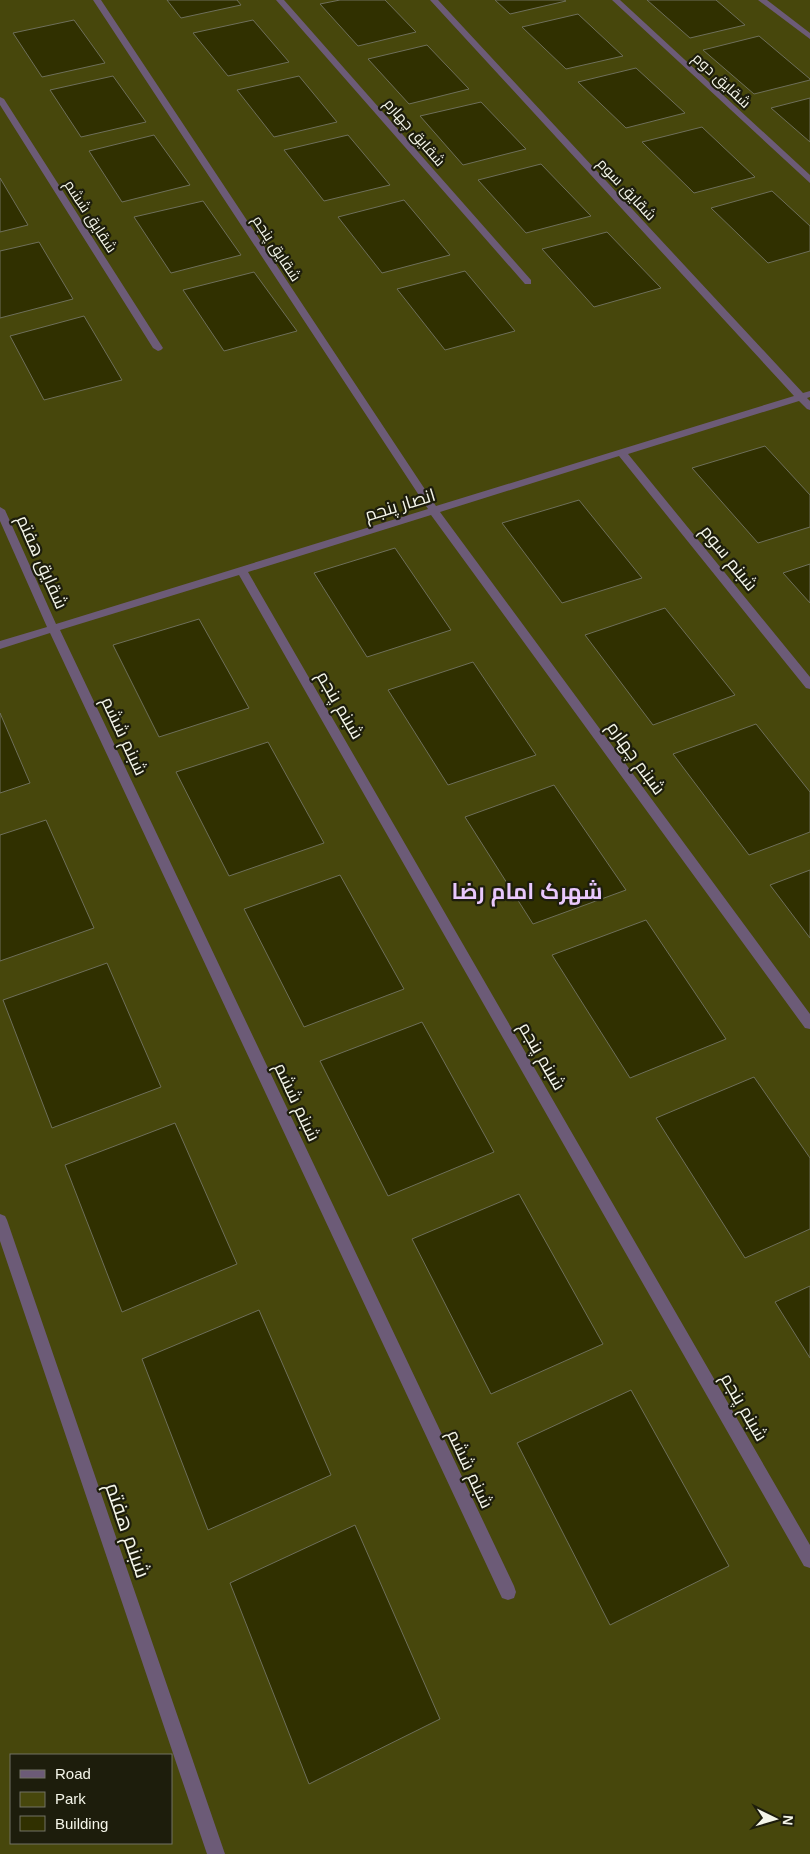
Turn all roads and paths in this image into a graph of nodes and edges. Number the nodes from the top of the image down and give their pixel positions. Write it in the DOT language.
graph roads {
  1 [pos="97,0"];
  2 [pos="280,0"];
  3 [pos="434,0"];
  4 [pos="616,0"];
  5 [pos="762,0"];
  6 [pos="810,37"];
  7 [pos="0,100"];
  8 [pos="810,180"];
  9 [pos="528,282"];
  10 [pos="158,348"];
  11 [pos="805,395"];
  12 [pos="810,407"];
  13 [pos="622,453"];
  14 [pos="0,510"];
  15 [pos="434,511"];
  16 [pos="242,571"];
  17 [pos="52,628"];
  18 [pos="0,645"];
  19 [pos="810,685"];
  20 [pos="810,1024"];
  21 [pos="0,1220"];
  22 [pos="810,1560"];
  23 [pos="508,1592"];
  24 [pos="216,1854"];
  1 -- 15 [label="street, شقایق پنجم"];
  2 -- 9 [label="street, شقایق چهارم"];
  3 -- 11 [label="street, شقایق سوم"];
  4 -- 8 [label="street, شقایق دوم"];
  5 -- 6 [label="street"];
  7 -- 10 [label="street, شقایق ششم"];
  11 -- 12 [label="street, شقایق سوم"];
  11 -- 13 [label="street, انصار پنجم"];
  13 -- 15 [label="street, انصار پنجم"];
  13 -- 19 [label="street, شبنم سوم"];
  14 -- 17 [label="street, شقایق هفتم"];
  15 -- 16 [label="street, انصار پنجم"];
  15 -- 20 [label="street, شبنم چهارم"];
  16 -- 17 [label="street, انصار پنجم"];
  16 -- 22 [label="street, شبنم پنجم"];
  17 -- 18 [label="street, انصار پنجم"];
  17 -- 23 [label="street, شبنم ششم"];
  21 -- 24 [label="street, شبنم هفتم"];
}
